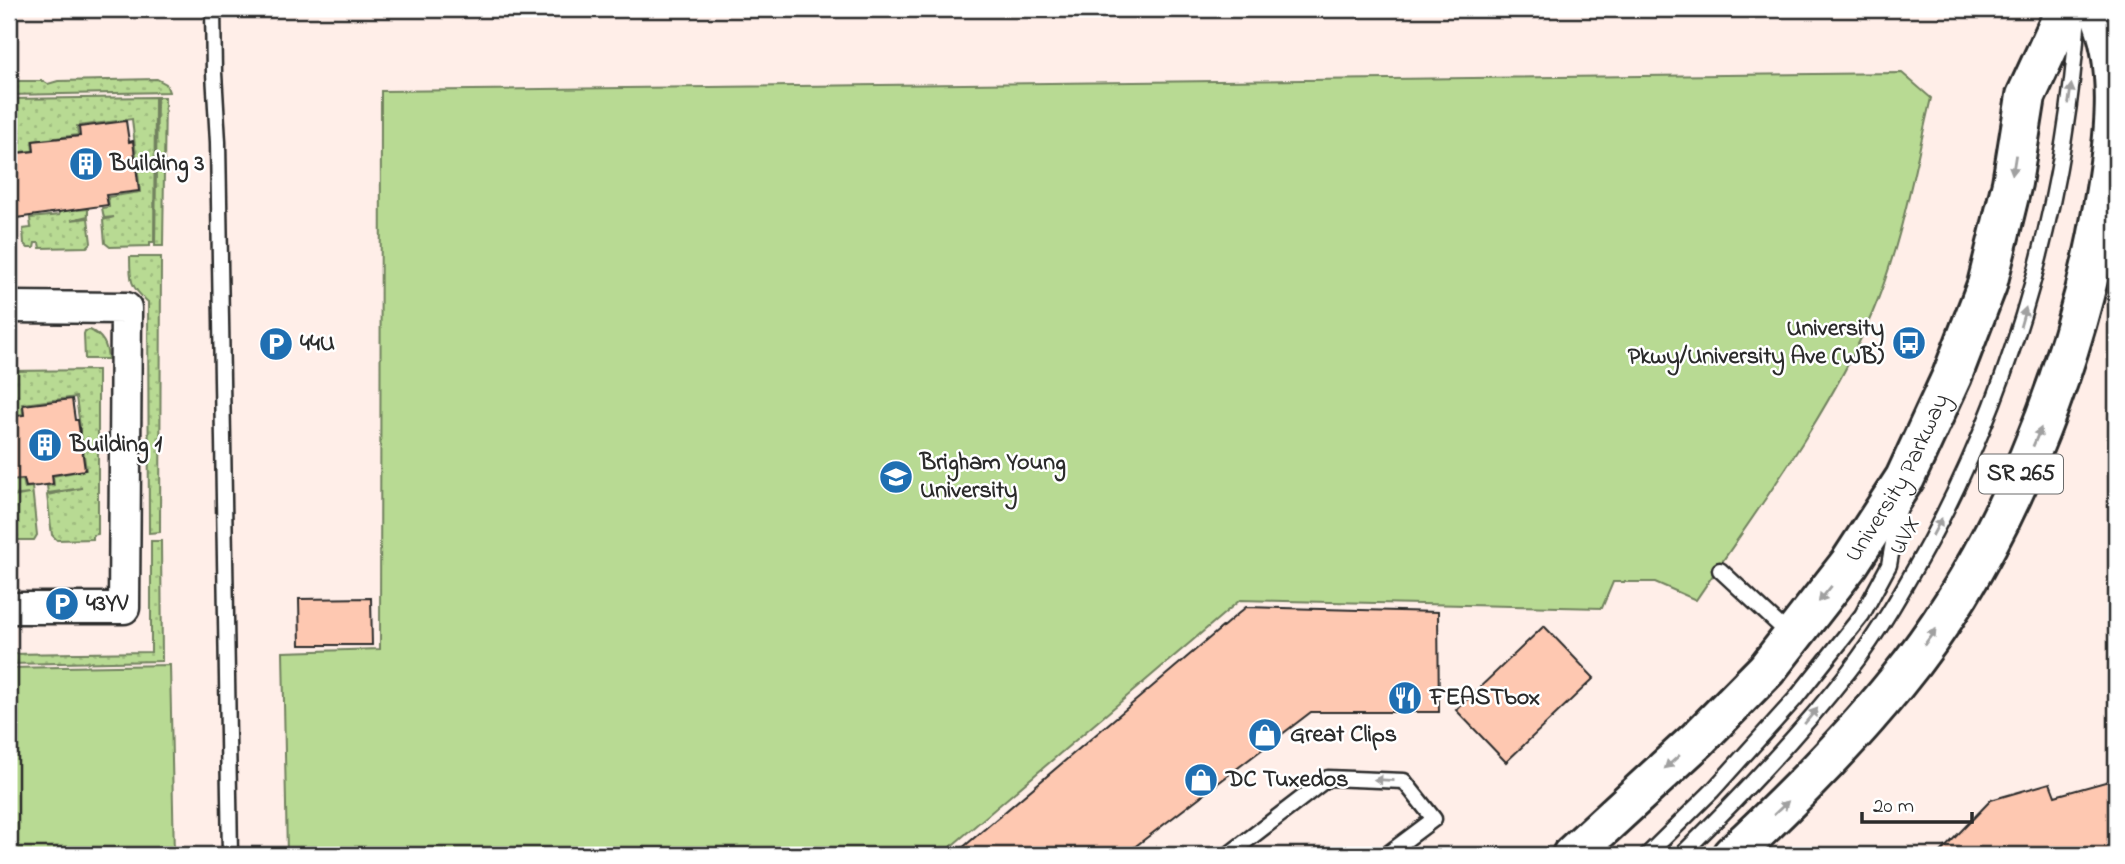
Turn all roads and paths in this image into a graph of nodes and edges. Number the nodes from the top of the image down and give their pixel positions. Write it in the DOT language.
graph roads {
  1 [pos="214,9"];
  2 [pos="2066,9"];
  3 [pos="2079,9"];
  4 [pos="2098,9"];
  5 [pos="9,307"];
  6 [pos="1905,478"];
  7 [pos="1720,570"];
  8 [pos="9,608"];
  9 [pos="1791,637"];
  10 [pos="230,855"];
  11 [pos="1228,855"];
  12 [pos="1386,855"];
  13 [pos="1572,855"];
  14 [pos="1647,855"];
  15 [pos="1681,855"];
  16 [pos="1732,855"];
  1 -- 10 [label="lane"];
  2 -- 6 [label="main road, University Parkway, one-way"];
  15 -- 3 [label="lane, UVX, one-way"];
  16 -- 4 [label="main road, SR 265, one-way"];
  5 -- 8 [label="street"];
  6 -- 9 [label="main road, University Parkway, one-way"];
  6 -- 14 [label="lane"];
  7 -- 9 [label="lane"];
  9 -- 13 [label="main road, University Parkway, one-way"];
  12 -- 11 [label="lane, one-way"];
}
